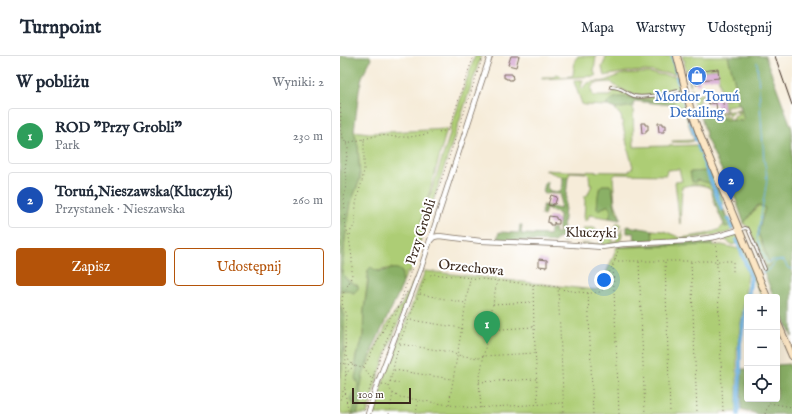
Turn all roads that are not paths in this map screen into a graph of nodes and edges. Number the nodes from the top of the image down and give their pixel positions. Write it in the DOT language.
graph roads {
  1 [pos="490,56"];
  2 [pos="677,56"];
  3 [pos="611,86"];
  4 [pos="679,91"];
  5 [pos="435,224"];
  6 [pos="739,230"];
  7 [pos="443,236"];
  8 [pos="430,241"];
  9 [pos="765,269"];
  10 [pos="766,294"];
  11 [pos="780,328"];
  12 [pos="792,356"];
  13 [pos="368,414"];
  1 -- 5 [label="street, Przy Grobli"];
  2 -- 6 [label="main road"];
  3 -- 4 [label="lane"];
  5 -- 7 [label="street"];
  5 -- 8 [label="street, Przy Grobli"];
  6 -- 7 [label="street, Kluczyki"];
  6 -- 9 [label="lane"];
  6 -- 10 [label="main road"];
  7 -- 8 [label="street"];
  8 -- 13 [label="street, Przy Grobli"];
  11 -- 12 [label="main road"];
}
